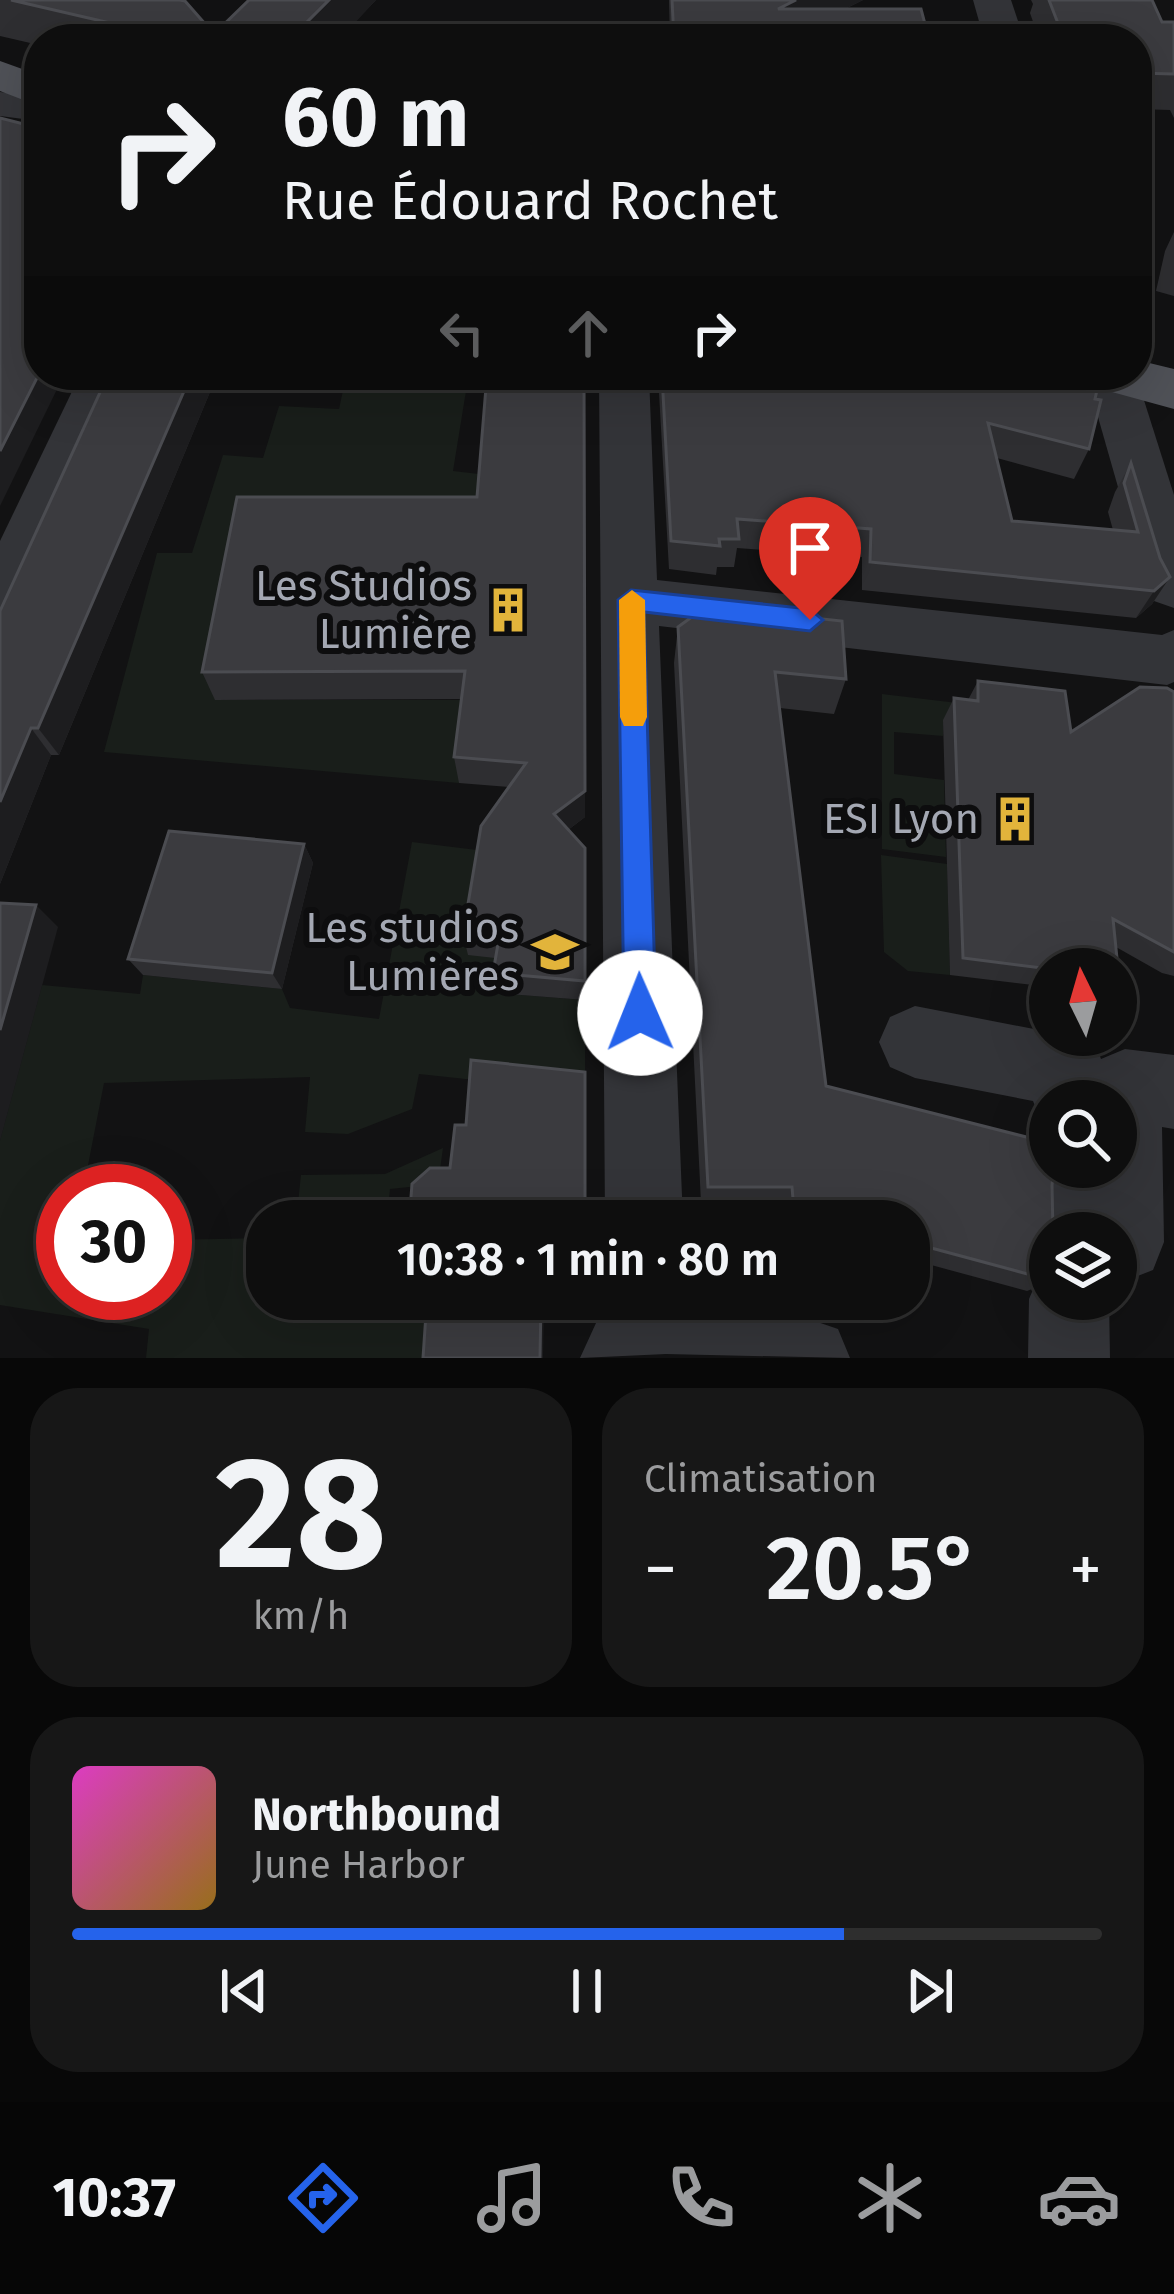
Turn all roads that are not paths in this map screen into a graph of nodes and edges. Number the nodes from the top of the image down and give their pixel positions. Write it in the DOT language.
graph roads {
  1 [pos="98,390"];
  2 [pos="624,390"];
  3 [pos="1116,390"];
  4 [pos="1174,585"];
  5 [pos="0,600"];
  6 [pos="631,600"];
  7 [pos="1174,655"];
  8 [pos="915,1042"];
  9 [pos="1070,1080"];
  10 [pos="1174,1092"];
  11 [pos="644,1200"];
  12 [pos="1102,1212"];
  13 [pos="1078,1320"];
  14 [pos="638,1322"];
  15 [pos="809,1358"];
  16 [pos="1069,1358"];
  1 -- 5 [label="street"];
  2 -- 6 [label="street"];
  3 -- 4 [label="street"];
  6 -- 7 [label="street"];
  6 -- 11 [label="street"];
  8 -- 9 [label="street"];
  10 -- 12 [label="street"];
  13 -- 16 [label="street"];
  14 -- 15 [label="street"];
}
